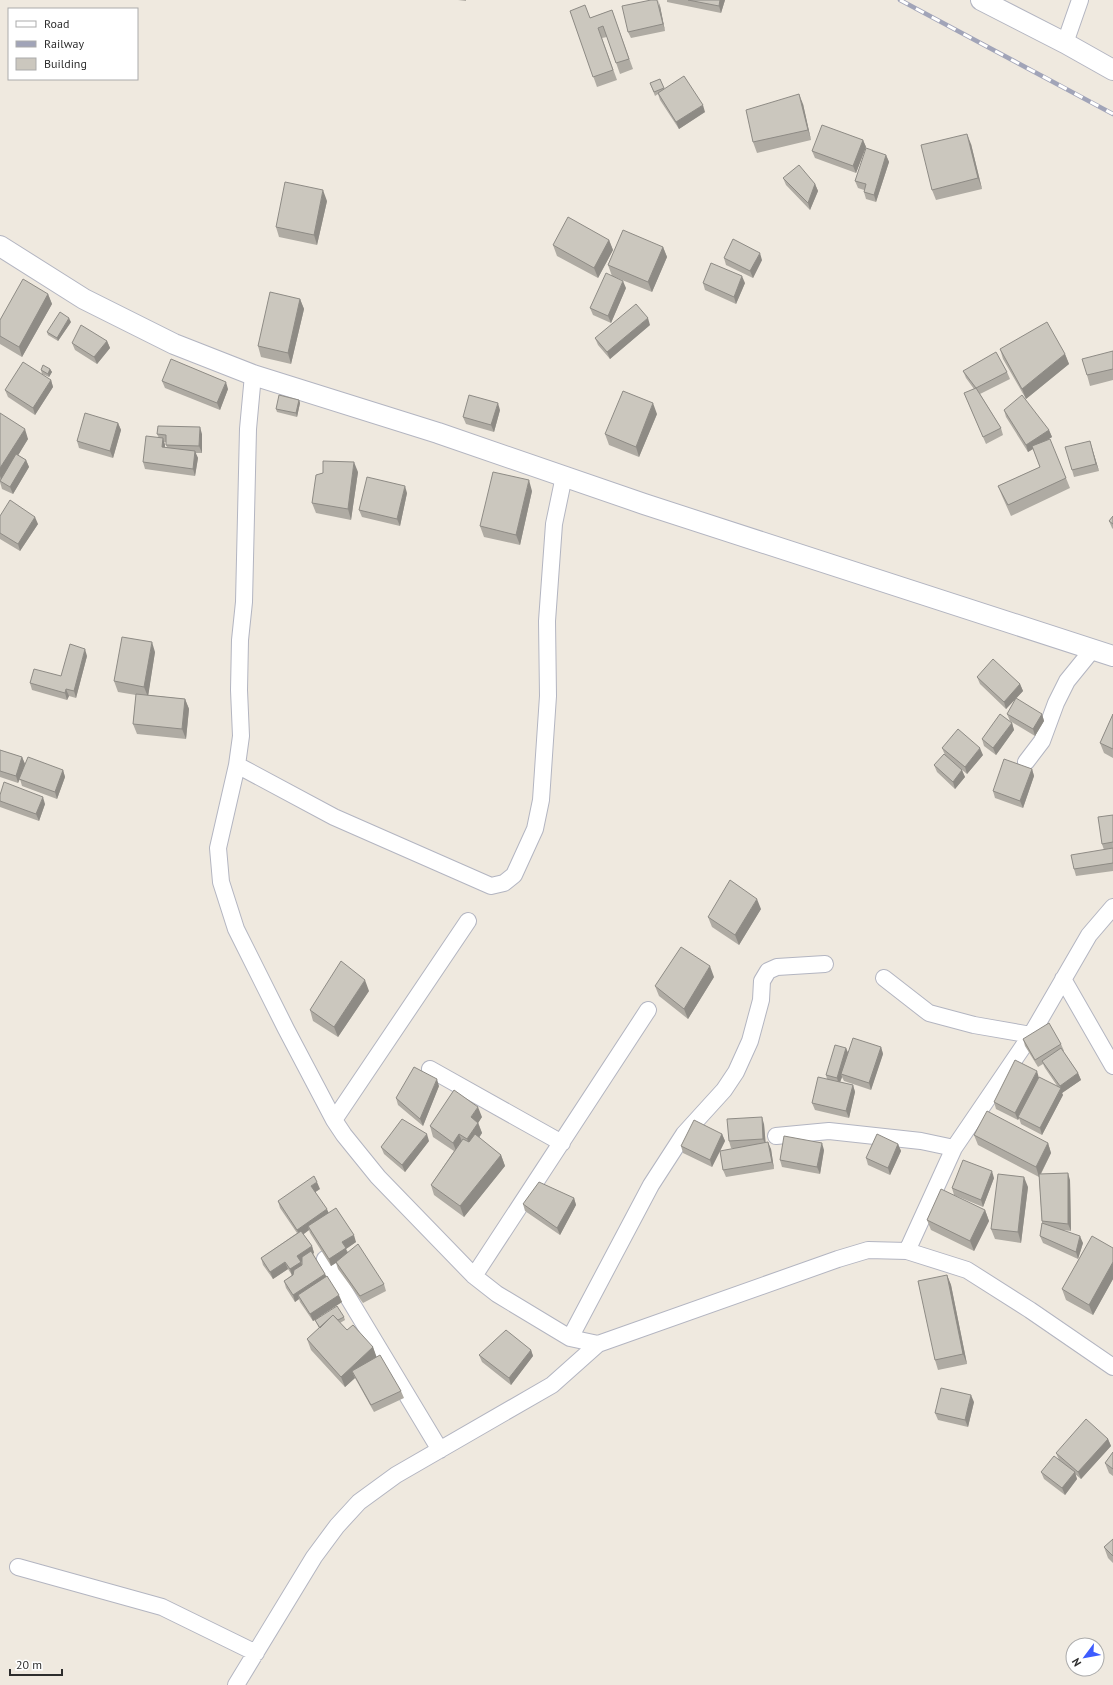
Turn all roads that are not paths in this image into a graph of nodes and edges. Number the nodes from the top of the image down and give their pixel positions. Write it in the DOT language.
graph roads {
  1 [pos="981,0"];
  2 [pos="1080,0"];
  3 [pos="1065,43"];
  4 [pos="1113,70"];
  5 [pos="0,246"];
  6 [pos="253,375"];
  7 [pos="564,476"];
  8 [pos="1093,649"];
  9 [pos="1113,656"];
  10 [pos="1026,762"];
  11 [pos="237,765"];
  12 [pos="1113,907"];
  13 [pos="468,921"];
  14 [pos="825,964"];
  15 [pos="884,978"];
  16 [pos="1063,979"];
  17 [pos="648,1010"];
  18 [pos="1031,1035"];
  19 [pos="1113,1066"];
  20 [pos="430,1069"];
  21 [pos="334,1120"];
  22 [pos="776,1136"];
  23 [pos="562,1143"];
  24 [pos="954,1148"];
  25 [pos="907,1251"];
  26 [pos="325,1259"];
  27 [pos="474,1276"];
  28 [pos="570,1338"];
  29 [pos="598,1344"];
  30 [pos="1113,1367"];
  31 [pos="440,1450"];
  32 [pos="18,1567"];
  33 [pos="256,1654"];
  34 [pos="236,1685"];
  1 -- 3 [label="street"];
  2 -- 3 [label="street"];
  3 -- 4 [label="street"];
  5 -- 6 [label="street"];
  6 -- 7 [label="street"];
  6 -- 11 [label="street"];
  7 -- 8 [label="street"];
  7 -- 11 [label="street"];
  8 -- 9 [label="street"];
  8 -- 10 [label="street"];
  11 -- 21 [label="street"];
  12 -- 16 [label="street"];
  13 -- 21 [label="street"];
  14 -- 28 [label="street"];
  15 -- 18 [label="street"];
  16 -- 18 [label="street"];
  16 -- 19 [label="street"];
  17 -- 23 [label="street"];
  18 -- 24 [label="street"];
  20 -- 23 [label="street"];
  21 -- 27 [label="street"];
  22 -- 24 [label="street"];
  23 -- 27 [label="street"];
  24 -- 25 [label="street"];
  25 -- 29 [label="street"];
  25 -- 30 [label="street"];
  26 -- 31 [label="street"];
  27 -- 28 [label="street"];
  28 -- 29 [label="street"];
  29 -- 31 [label="street"];
  31 -- 33 [label="street"];
  32 -- 33 [label="street"];
  33 -- 34 [label="street"];
}
